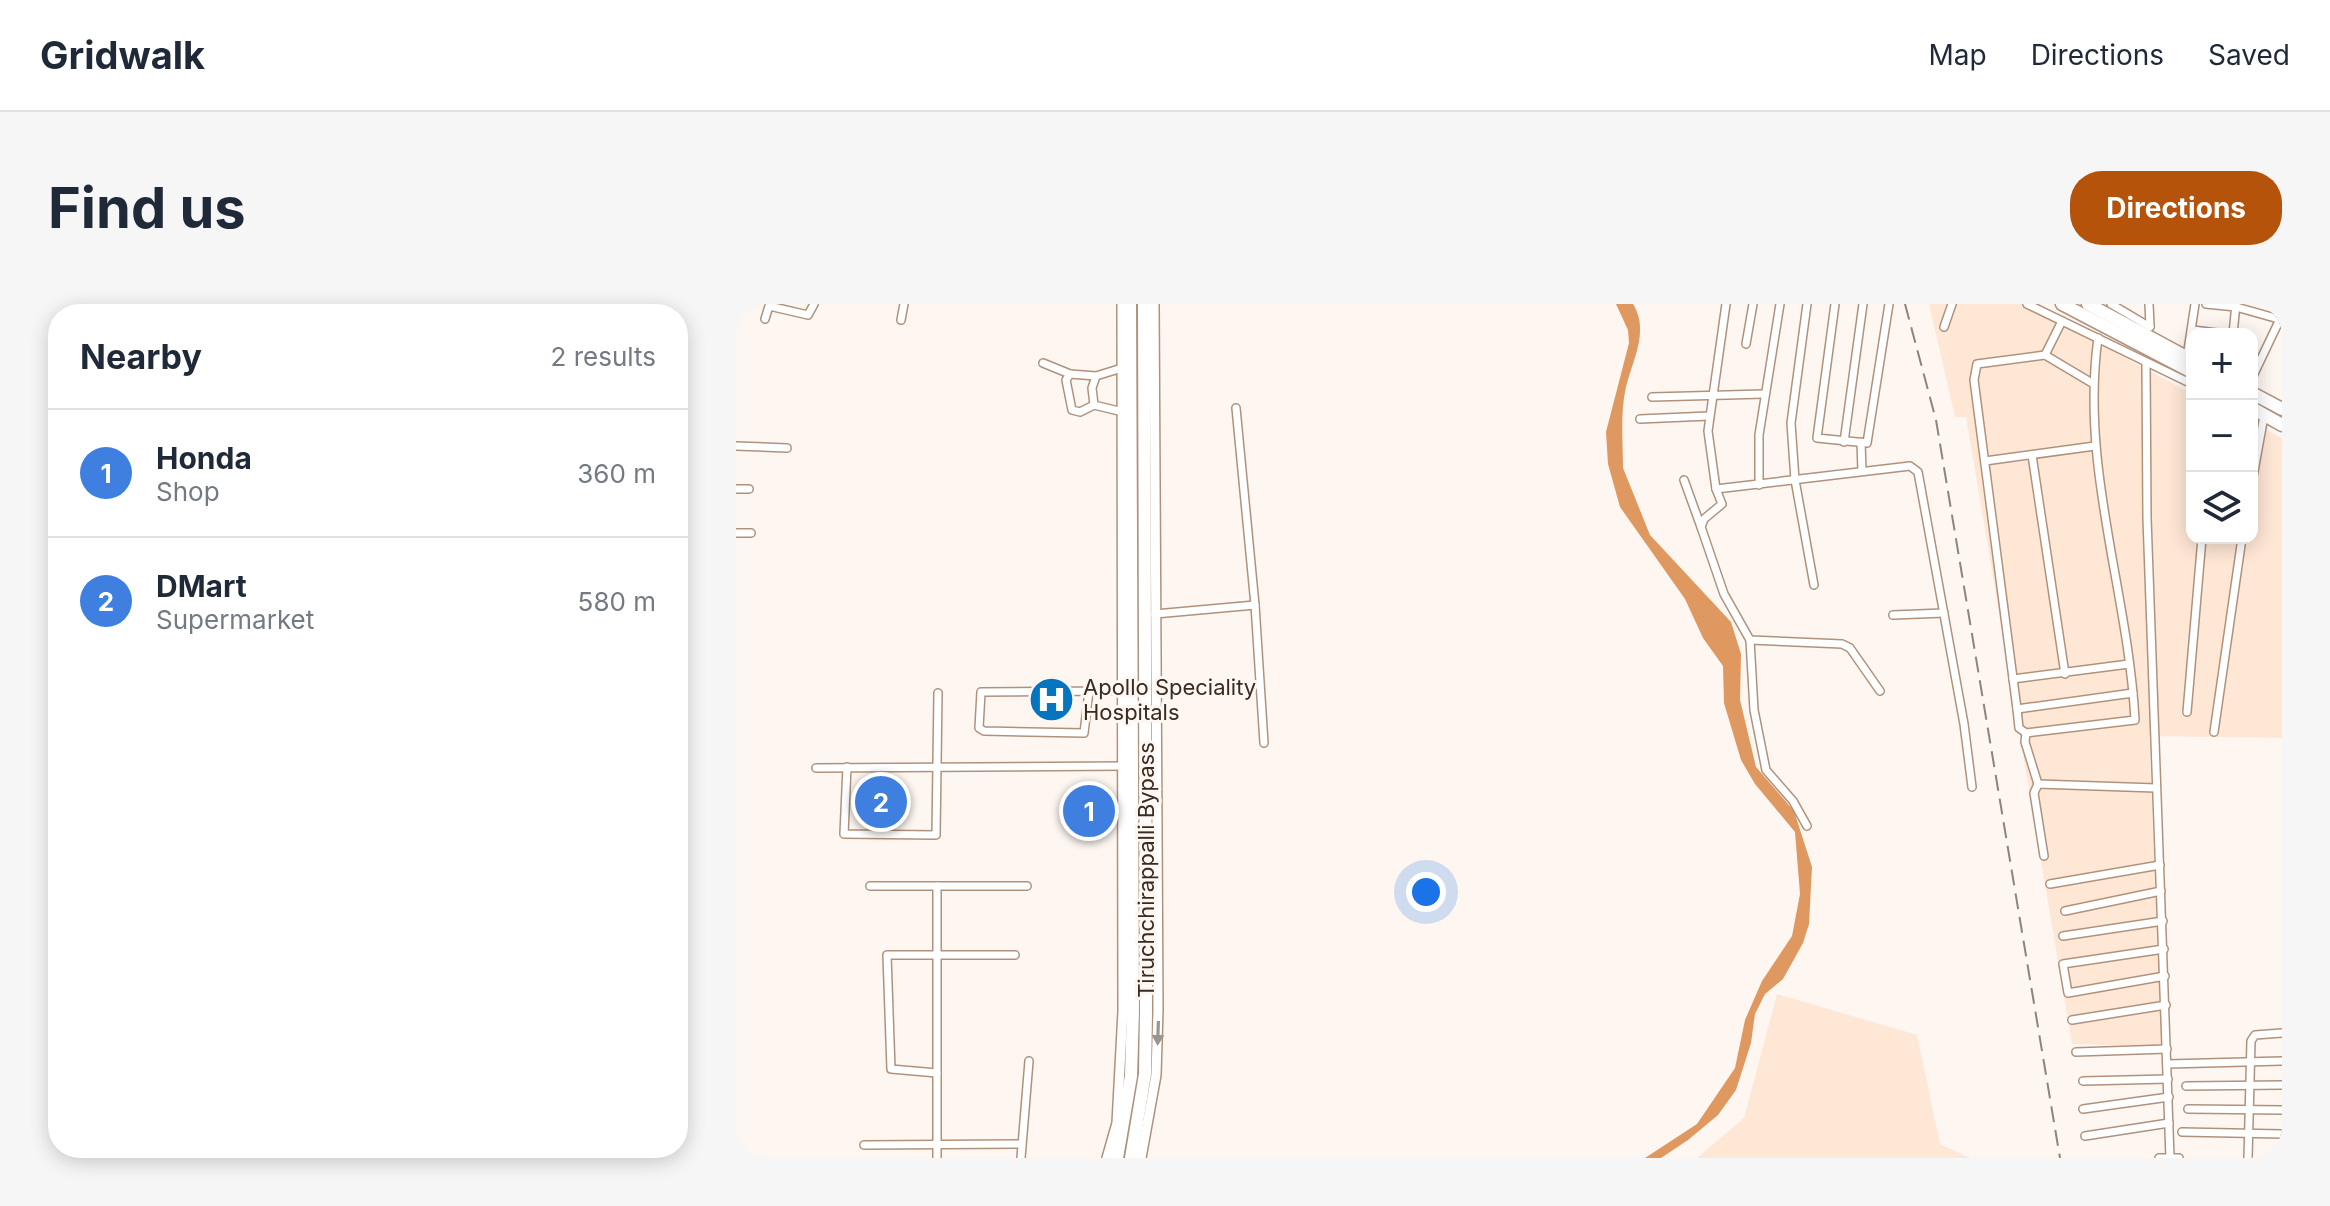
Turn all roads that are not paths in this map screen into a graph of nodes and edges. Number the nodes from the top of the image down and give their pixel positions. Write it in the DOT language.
graph roads {
  1 [pos="814,304"];
  2 [pos="904,304"];
  3 [pos="1122,304"];
  4 [pos="1130,304"];
  5 [pos="1144,304"];
  6 [pos="1154,304"];
  7 [pos="1726,304"];
  8 [pos="1753,304"];
  9 [pos="1780,304"];
  10 [pos="1807,304"];
  11 [pos="1835,304"];
  12 [pos="1863,304"];
  13 [pos="1889,304"];
  14 [pos="1952,304"];
  15 [pos="2027,304"];
  16 [pos="2062,304"];
  17 [pos="2088,304"];
  18 [pos="2111,304"];
  19 [pos="2149,304"];
  20 [pos="2195,304"];
  21 [pos="2206,304"];
  22 [pos="769,305"];
  23 [pos="2236,305"];
  24 [pos="765,319"];
  25 [pos="2281,319"];
  26 [pos="901,320"];
  27 [pos="2062,321"];
  28 [pos="1944,327"];
  29 [pos="2193,328"];
  30 [pos="2234,328"];
  31 [pos="2150,331"];
  32 [pos="2273,334"];
  33 [pos="2098,338"];
  34 [pos="2282,339"];
  35 [pos="1746,344"];
  36 [pos="2045,355"];
  37 [pos="2186,356"];
  38 [pos="1043,363"];
  39 [pos="2146,363"];
  40 [pos="2258,365"];
  41 [pos="1122,368"];
  42 [pos="2186,369"];
  43 [pos="1070,374"];
  44 [pos="1096,376"];
  45 [pos="2186,381"];
  46 [pos="2092,383"];
  47 [pos="1710,394"];
  48 [pos="1764,394"];
  49 [pos="2258,396"];
  50 [pos="1652,397"];
  51 [pos="1094,405"];
  52 [pos="1236,408"];
  53 [pos="2282,409"];
  54 [pos="1123,412"];
  55 [pos="2258,412"];
  56 [pos="1709,416"];
  57 [pos="2264,416"];
  58 [pos="1640,419"];
  59 [pos="2282,425"];
  60 [pos="1844,442"];
  61 [pos="1861,442"];
  62 [pos="736,446"];
  63 [pos="2095,446"];
  64 [pos="787,448"];
  65 [pos="2032,455"];
  66 [pos="1985,461"];
  67 [pos="1862,471"];
  68 [pos="2254,472"];
  69 [pos="1684,480"];
  70 [pos="1795,480"];
  71 [pos="1127,485"];
  72 [pos="1759,485"];
  73 [pos="736,489"];
  74 [pos="749,489"];
  75 [pos="1716,489"];
  76 [pos="1701,527"];
  77 [pos="736,533"];
  78 [pos="751,533"];
  79 [pos="2201,544"];
  80 [pos="2241,544"];
  81 [pos="1814,585"];
  82 [pos="1255,605"];
  83 [pos="1944,613"];
  84 [pos="1155,614"];
  85 [pos="1893,615"];
  86 [pos="1750,640"];
  87 [pos="2129,664"];
  88 [pos="2065,674"];
  89 [pos="2013,679"];
  90 [pos="1125,690"];
  91 [pos="1089,691"];
  92 [pos="1880,691"];
  93 [pos="938,693"];
  94 [pos="2133,693"];
  95 [pos="2017,709"];
  96 [pos="2187,712"];
  97 [pos="2214,732"];
  98 [pos="2026,733"];
  99 [pos="1264,743"];
  100 [pos="938,766"];
  101 [pos="1125,766"];
  102 [pos="847,767"];
  103 [pos="816,768"];
  104 [pos="2038,784"];
  105 [pos="1972,787"];
  106 [pos="2156,788"];
  107 [pos="1807,826"];
  108 [pos="2044,856"];
  109 [pos="2160,865"];
  110 [pos="2050,884"];
  111 [pos="870,886"];
  112 [pos="937,886"];
  113 [pos="1027,886"];
  114 [pos="2161,891"];
  115 [pos="2065,911"];
  116 [pos="2163,921"];
  117 [pos="2063,936"];
  118 [pos="2164,949"];
  119 [pos="1015,955"];
  120 [pos="936,957"];
  121 [pos="2165,976"];
  122 [pos="2166,1005"];
  123 [pos="2072,1020"];
  124 [pos="2282,1033"];
  125 [pos="2167,1049"];
  126 [pos="2076,1052"];
  127 [pos="1029,1061"];
  128 [pos="2250,1061"];
  129 [pos="2282,1061"];
  130 [pos="2168,1064"];
  131 [pos="937,1073"];
  132 [pos="2168,1079"];
  133 [pos="2083,1081"];
  134 [pos="2251,1085"];
  135 [pos="2282,1085"];
  136 [pos="2186,1086"];
  137 [pos="2169,1097"];
  138 [pos="2083,1109"];
  139 [pos="2188,1109"];
  140 [pos="2250,1109"];
  141 [pos="2282,1110"];
  142 [pos="2169,1123"];
  143 [pos="2182,1132"];
  144 [pos="2249,1134"];
  145 [pos="2282,1134"];
  146 [pos="2085,1136"];
  147 [pos="937,1142"];
  148 [pos="1021,1144"];
  149 [pos="864,1145"];
  150 [pos="937,1158"];
  151 [pos="1021,1158"];
  152 [pos="1107,1158"];
  153 [pos="1117,1158"];
  154 [pos="1131,1158"];
  155 [pos="1141,1158"];
  156 [pos="2159,1158"];
  157 [pos="2170,1158"];
  158 [pos="2179,1158"];
  159 [pos="2248,1158"];
  1 -- 22 [label="street"];
  2 -- 26 [label="street"];
  3 -- 41 [label="street"];
  4 -- 71 [label="highway, Tiruchchirappalli Bypass"];
  5 -- 154 [label="highway, Tiruchchirappalli Bypass"];
  6 -- 84 [label="street"];
  7 -- 47 [label="street"];
  8 -- 35 [label="street"];
  9 -- 48 [label="street"];
  10 -- 70 [label="street"];
  11 -- 60 [label="street"];
  12 -- 60 [label="street"];
  13 -- 61 [label="street"];
  14 -- 28 [label="street"];
  15 -- 27 [label="street"];
  16 -- 42 [label="highway"];
  17 -- 31 [label="highway"];
  18 -- 31 [label="street"];
  19 -- 31 [label="street"];
  20 -- 29 [label="street"];
  21 -- 23 [label="street"];
  22 -- 24 [label="street"];
  23 -- 25 [label="street"];
  23 -- 30 [label="street"];
  25 -- 32 [label="street"];
  27 -- 33 [label="street"];
  27 -- 36 [label="street"];
  31 -- 37 [label="highway"];
  32 -- 34 [label="street"];
  32 -- 40 [label="street"];
  33 -- 39 [label="street"];
  33 -- 46 [label="street"];
  36 -- 46 [label="street"];
  36 -- 66 [label="street"];
  38 -- 43 [label="street"];
  39 -- 45 [label="street"];
  39 -- 106 [label="street"];
  41 -- 44 [label="street"];
  41 -- 54 [label="street"];
  43 -- 44 [label="street"];
  43 -- 51 [label="street"];
  44 -- 51 [label="street"];
  46 -- 63 [label="street"];
  47 -- 48 [label="street"];
  47 -- 50 [label="street"];
  47 -- 56 [label="street"];
  48 -- 72 [label="street"];
  49 -- 53 [label="highway"];
  51 -- 54 [label="street"];
  52 -- 82 [label="street"];
  54 -- 71 [label="street"];
  55 -- 57 [label="highway"];
  56 -- 58 [label="street"];
  56 -- 75 [label="street"];
  57 -- 59 [label="highway"];
  57 -- 68 [label="street"];
  60 -- 61 [label="street"];
  61 -- 67 [label="street"];
  62 -- 64 [label="street"];
  63 -- 65 [label="street"];
  63 -- 87 [label="street"];
  65 -- 66 [label="street"];
  65 -- 88 [label="street"];
  66 -- 89 [label="street"];
  67 -- 70 [label="street"];
  67 -- 83 [label="street"];
  69 -- 76 [label="street"];
  70 -- 72 [label="street"];
  70 -- 81 [label="street"];
  71 -- 90 [label="street"];
  71 -- 153 [label="highway, Tiruchchirappalli Bypass"];
  72 -- 75 [label="street"];
  73 -- 74 [label="street"];
  75 -- 76 [label="street"];
  76 -- 86 [label="street"];
  77 -- 78 [label="street"];
  79 -- 96 [label="street"];
  80 -- 97 [label="street"];
  82 -- 84 [label="street"];
  82 -- 99 [label="street"];
  83 -- 85 [label="street"];
  83 -- 105 [label="street"];
  84 -- 155 [label="street, one-way"];
  86 -- 92 [label="street"];
  86 -- 107 [label="street"];
  87 -- 88 [label="street"];
  87 -- 94 [label="street"];
  88 -- 89 [label="street"];
  89 -- 95 [label="street"];
  90 -- 91 [label="street"];
  90 -- 101 [label="street"];
  91 -- 91 [label="street"];
  93 -- 100 [label="street"];
  94 -- 95 [label="street"];
  94 -- 98 [label="street"];
  95 -- 98 [label="street"];
  98 -- 104 [label="street"];
  100 -- 101 [label="street"];
  100 -- 102 [label="street"];
  100 -- 102 [label="street"];
  101 -- 152 [label="street"];
  102 -- 103 [label="street"];
  104 -- 106 [label="street"];
  104 -- 108 [label="street"];
  106 -- 109 [label="street"];
  109 -- 110 [label="street"];
  109 -- 114 [label="street"];
  111 -- 112 [label="street"];
  112 -- 113 [label="street"];
  112 -- 120 [label="street"];
  114 -- 115 [label="street"];
  114 -- 116 [label="street"];
  116 -- 117 [label="street"];
  116 -- 118 [label="street"];
  118 -- 121 [label="street"];
  118 -- 121 [label="street"];
  119 -- 120 [label="street"];
  120 -- 131 [label="street"];
  120 -- 131 [label="street"];
  121 -- 122 [label="street"];
  122 -- 123 [label="street"];
  122 -- 125 [label="street"];
  124 -- 128 [label="street"];
  125 -- 126 [label="street"];
  125 -- 130 [label="street"];
  127 -- 148 [label="street"];
  128 -- 129 [label="street"];
  128 -- 130 [label="street"];
  128 -- 134 [label="street"];
  130 -- 132 [label="street"];
  131 -- 147 [label="street"];
  132 -- 133 [label="street"];
  132 -- 137 [label="street"];
  134 -- 135 [label="street"];
  134 -- 136 [label="street"];
  134 -- 140 [label="street"];
  137 -- 138 [label="street"];
  137 -- 142 [label="street"];
  139 -- 140 [label="street"];
  140 -- 141 [label="street"];
  140 -- 144 [label="street"];
  142 -- 146 [label="street"];
  142 -- 157 [label="street"];
  143 -- 144 [label="street"];
  144 -- 145 [label="street"];
  144 -- 159 [label="street"];
  147 -- 148 [label="street"];
  147 -- 149 [label="street"];
  147 -- 150 [label="street"];
  148 -- 151 [label="street"];
  156 -- 157 [label="street"];
  157 -- 158 [label="street"];
}
